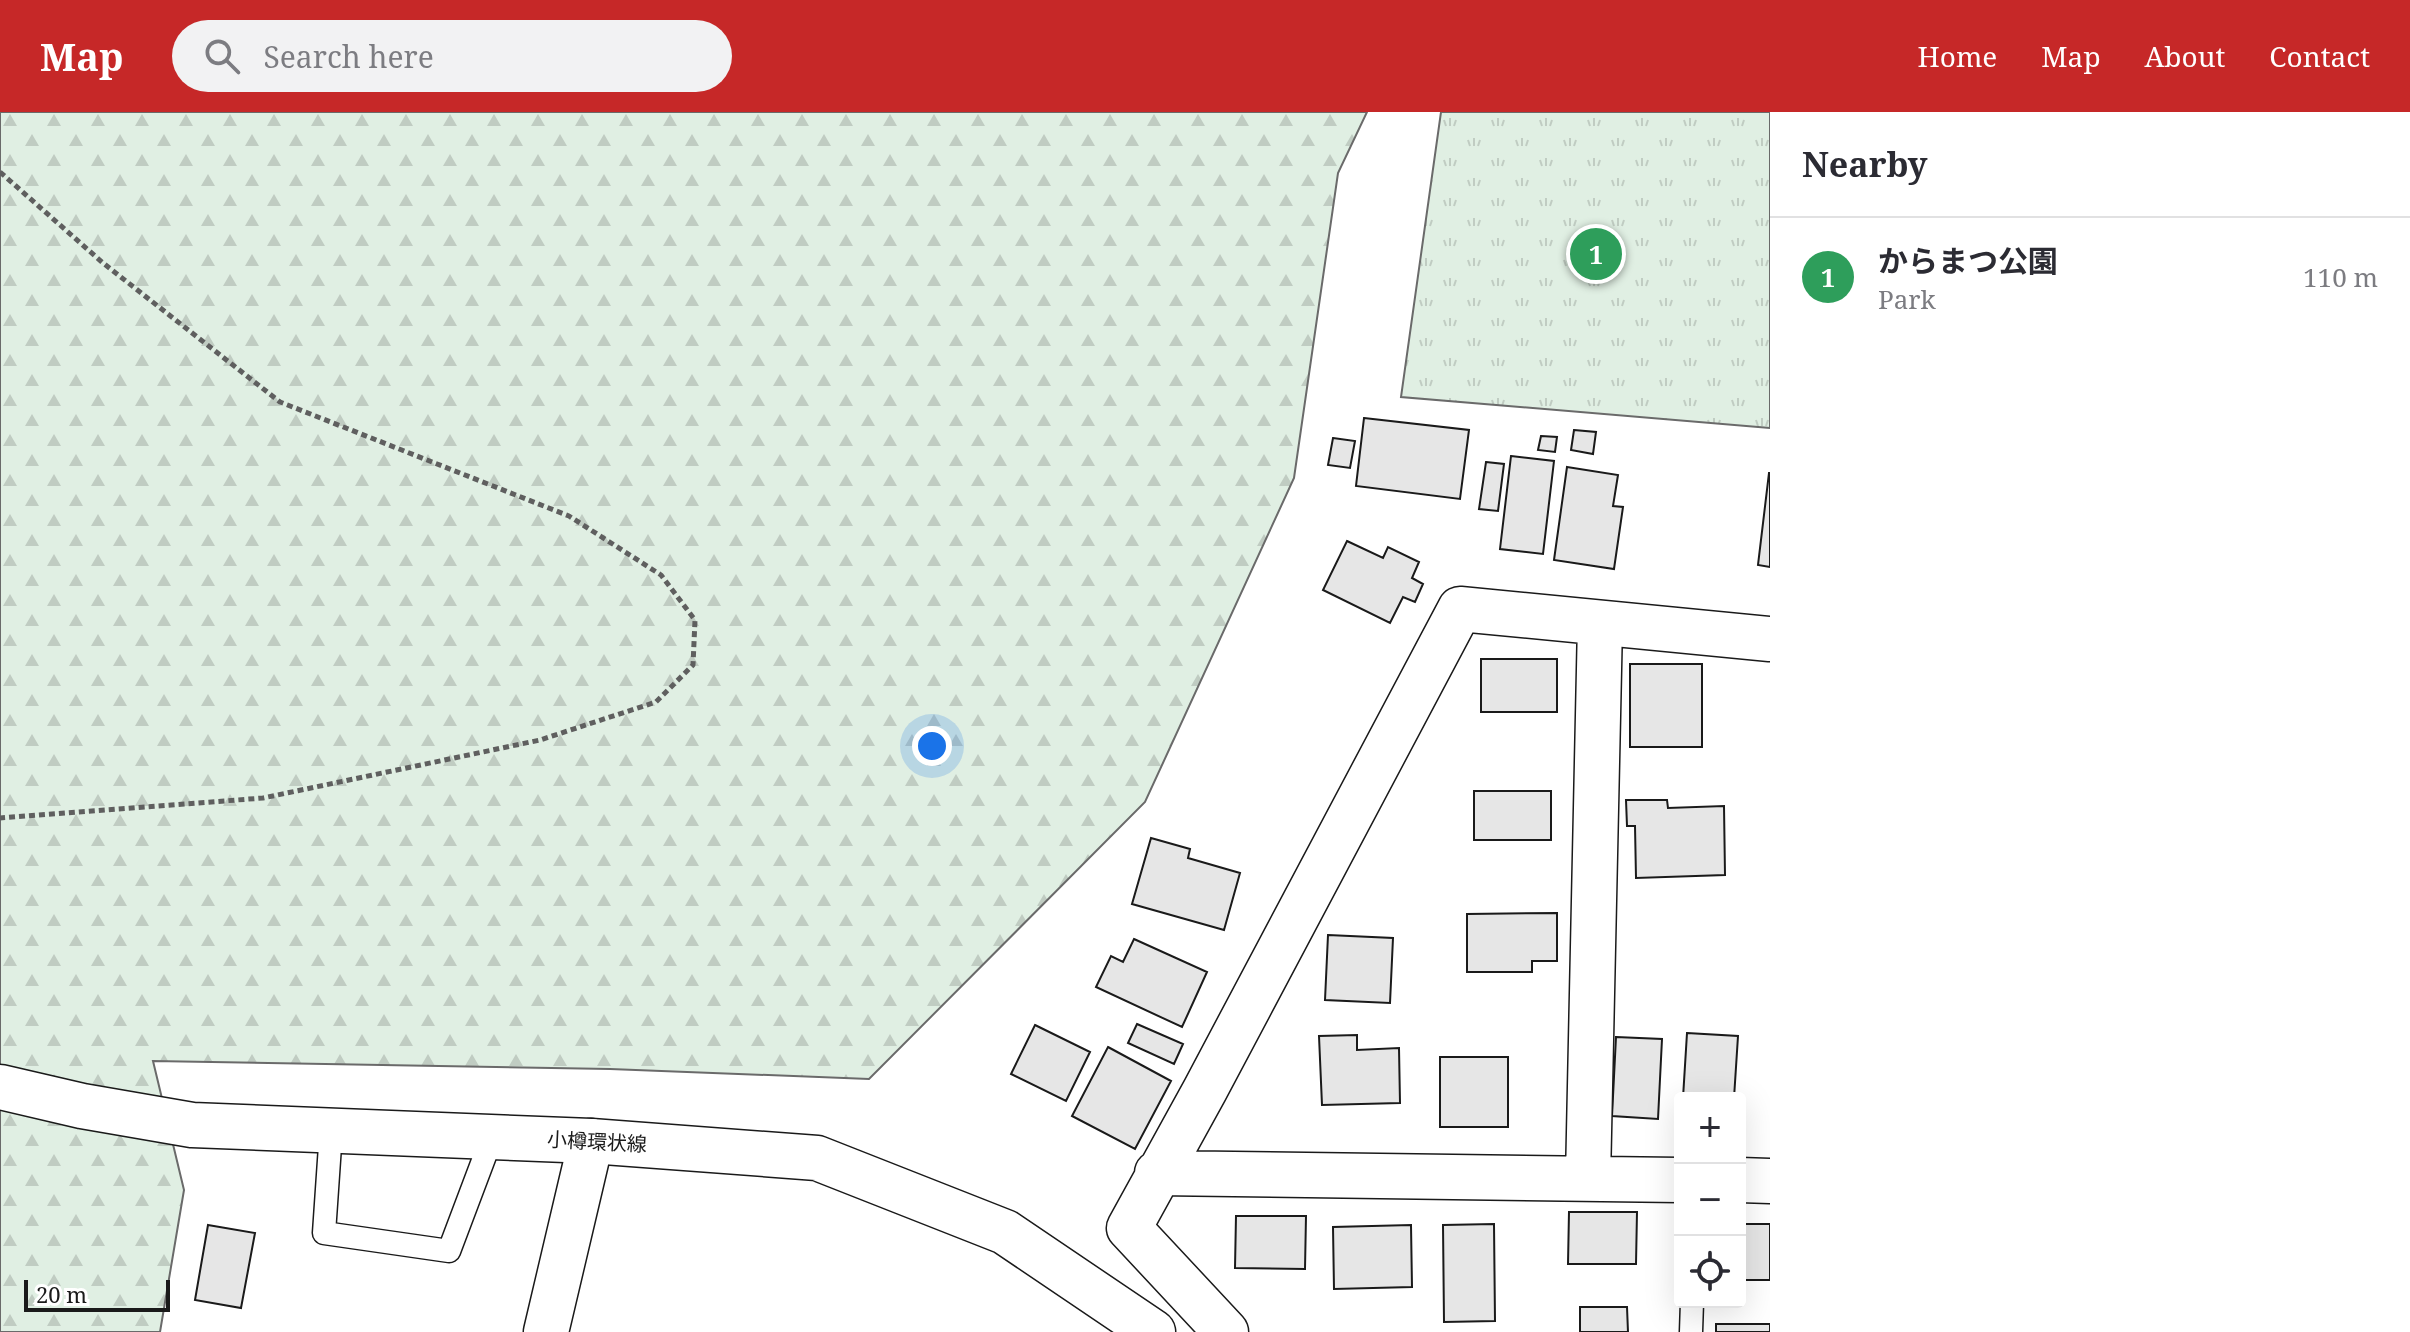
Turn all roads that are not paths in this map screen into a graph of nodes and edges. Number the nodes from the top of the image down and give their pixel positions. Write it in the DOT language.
graph roads {
  1 [pos="1600,623"];
  2 [pos="1770,639"];
  3 [pos="0,1087"];
  4 [pos="331,1131"];
  5 [pos="492,1137"];
  6 [pos="591,1141"];
  7 [pos="1157,1173"];
  8 [pos="1588,1179"];
  9 [pos="1674,1180"];
  10 [pos="1746,1180"];
  11 [pos="1770,1181"];
  12 [pos="1692,1308"];
  13 [pos="546,1332"];
  14 [pos="1153,1332"];
  15 [pos="1226,1332"];
  16 [pos="1691,1332"];
  1 -- 2 [label="street"];
  1 -- 7 [label="street"];
  1 -- 8 [label="street"];
  3 -- 4 [label="street, 小樽環状線"];
  4 -- 5 [label="street, 小樽環状線"];
  4 -- 5 [label="lane"];
  5 -- 6 [label="street, 小樽環状線"];
  6 -- 13 [label="street"];
  6 -- 14 [label="street, 小樽環状線"];
  7 -- 8 [label="street"];
  7 -- 15 [label="street"];
  8 -- 9 [label="street"];
  10 -- 11 [label="street"];
  12 -- 16 [label="lane"];
}
